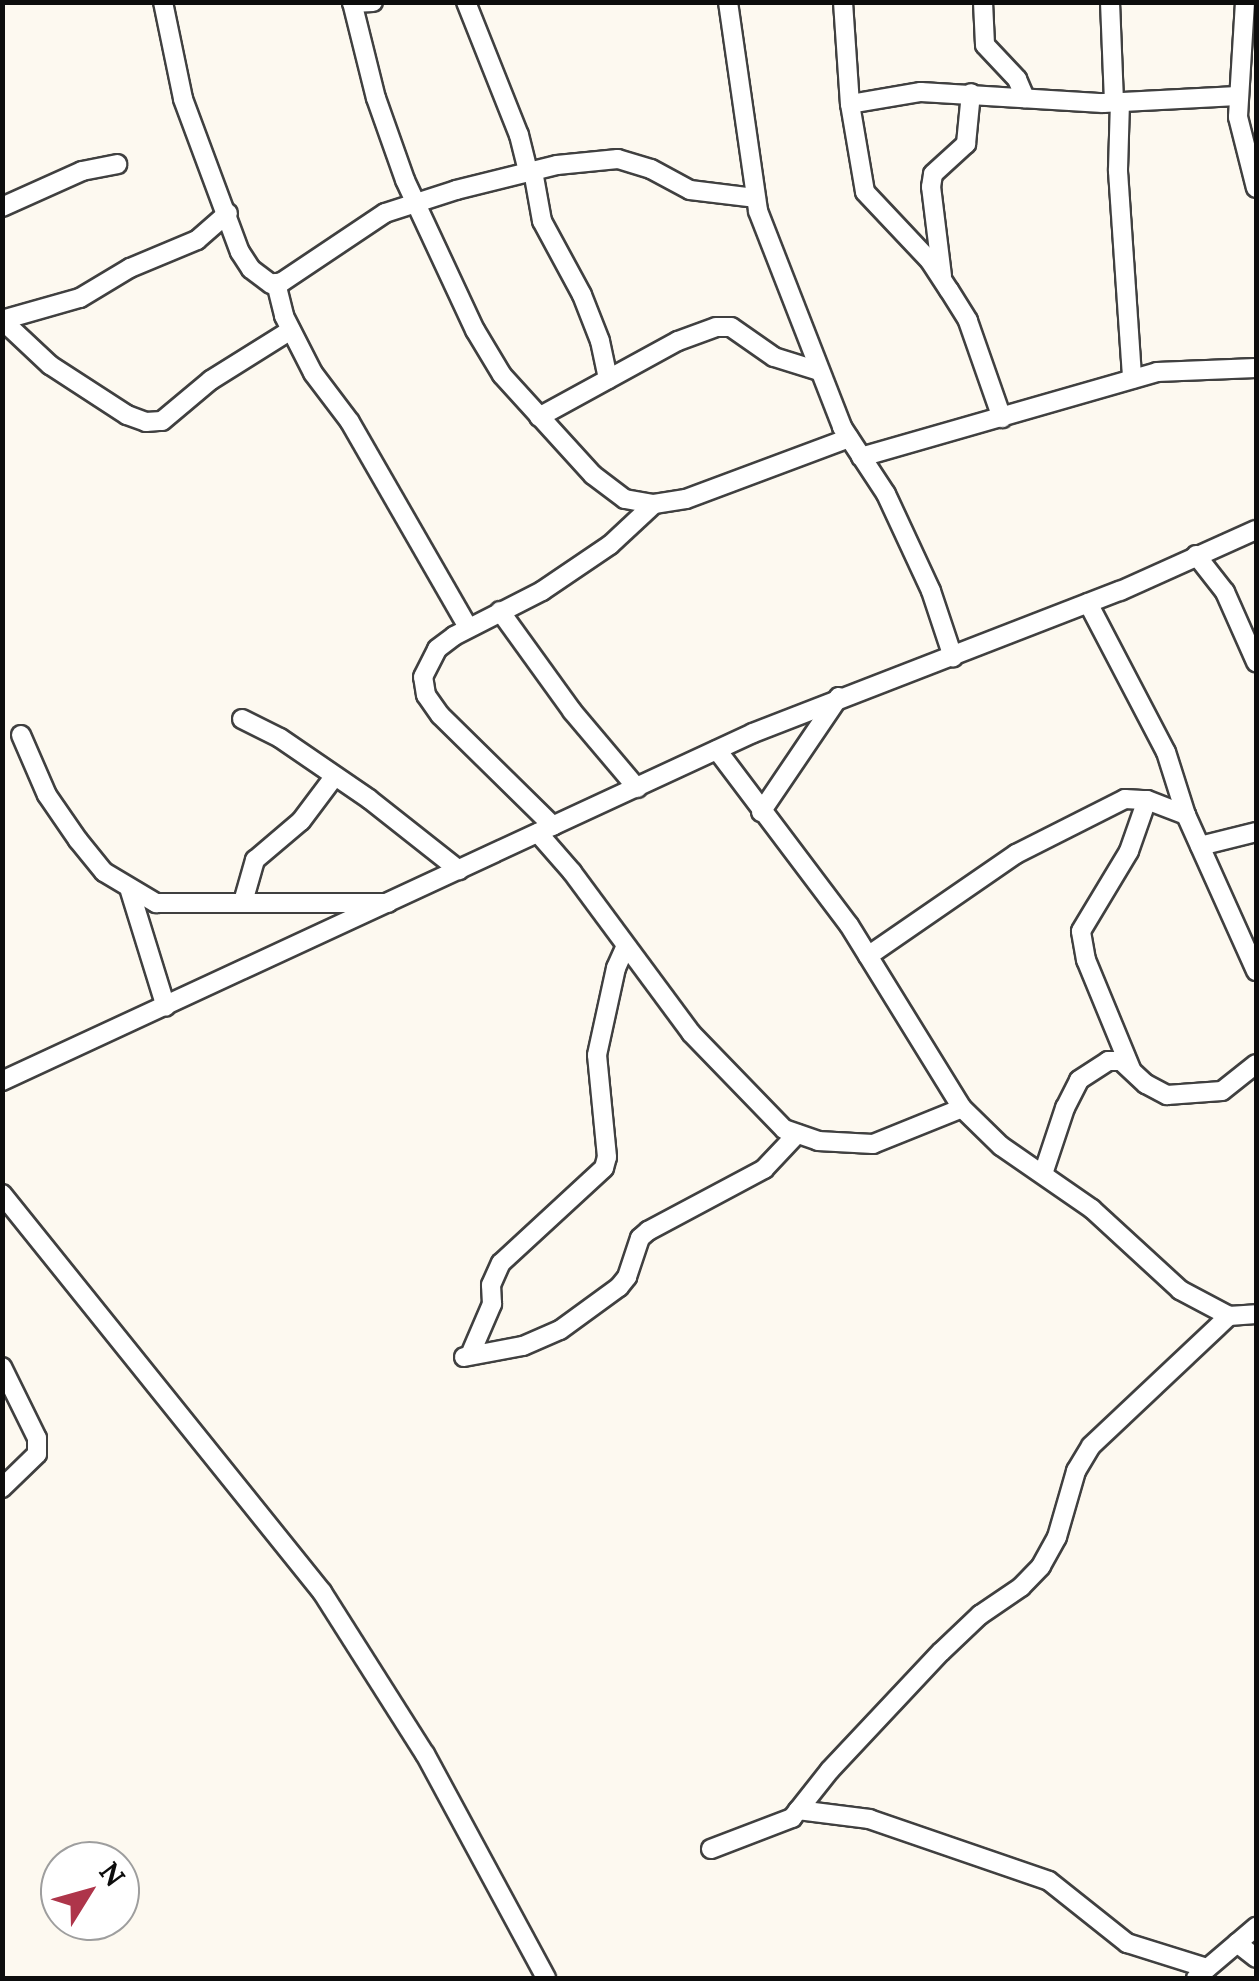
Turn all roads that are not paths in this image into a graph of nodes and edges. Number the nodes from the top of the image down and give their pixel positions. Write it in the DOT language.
graph roads {
  1 [pos="163,2"];
  2 [pos="373,2"];
  3 [pos="466,2"];
  4 [pos="728,2"];
  5 [pos="843,2"];
  6 [pos="983,2"];
  7 [pos="1110,2"];
  8 [pos="1245,2"];
  9 [pos="352,3"];
  10 [pos="1245,85"];
  11 [pos="971,93"];
  12 [pos="1025,98"];
  13 [pos="1117,102"];
  14 [pos="850,104"];
  15 [pos="117,164"];
  16 [pos="530,171"];
  17 [pos="1256,188"];
  18 [pos="755,198"];
  19 [pos="414,202"];
  20 [pos="2,208"];
  21 [pos="228,213"];
  22 [pos="942,280"];
  23 [pos="276,283"];
  24 [pos="5,325"];
  25 [pos="290,330"];
  26 [pos="1256,368"];
  27 [pos="819,371"];
  28 [pos="608,379"];
  29 [pos="1132,379"];
  30 [pos="539,417"];
  31 [pos="1002,418"];
  32 [pos="849,438"];
  33 [pos="861,458"];
  34 [pos="654,504"];
  35 [pos="1256,530"];
  36 [pos="1196,555"];
  37 [pos="1088,603"];
  38 [pos="500,611"];
  39 [pos="468,627"];
  40 [pos="953,657"];
  41 [pos="1256,662"];
  42 [pos="839,697"];
  43 [pos="242,719"];
  44 [pos="20,734"];
  45 [pos="717,750"];
  46 [pos="334,776"];
  47 [pos="637,788"];
  48 [pos="1147,800"];
  49 [pos="761,812"];
  50 [pos="1186,814"];
  51 [pos="545,829"];
  52 [pos="1256,832"];
  53 [pos="1200,846"];
  54 [pos="458,870"];
  55 [pos="130,891"];
  56 [pos="243,902"];
  57 [pos="391,903"];
  58 [pos="626,946"];
  59 [pos="868,956"];
  60 [pos="1256,970"];
  61 [pos="166,1008"];
  62 [pos="1256,1064"];
  63 [pos="1131,1070"];
  64 [pos="2,1080"];
  65 [pos="962,1108"];
  66 [pos="798,1134"];
  67 [pos="1044,1174"];
  68 [pos="2,1194"];
  69 [pos="1256,1314"];
  70 [pos="1229,1316"];
  71 [pos="2,1367"];
  72 [pos="2,1488"];
  73 [pos="798,1810"];
  74 [pos="710,1849"];
  75 [pos="1256,1926"];
  76 [pos="1237,1943"];
  77 [pos="1256,1958"];
  78 [pos="1201,1974"];
  79 [pos="546,1978"];
  1 -- 21 [label="street"];
  2 -- 9 [label="street"];
  3 -- 16 [label="street"];
  4 -- 18 [label="street"];
  5 -- 14 [label="street"];
  6 -- 12 [label="street"];
  7 -- 13 [label="street"];
  8 -- 10 [label="street"];
  9 -- 19 [label="street"];
  10 -- 13 [label="street"];
  10 -- 17 [label="street"];
  11 -- 12 [label="street"];
  11 -- 14 [label="street"];
  11 -- 22 [label="street"];
  12 -- 13 [label="street"];
  13 -- 29 [label="street"];
  14 -- 22 [label="street"];
  15 -- 20 [label="street"];
  16 -- 18 [label="street"];
  16 -- 19 [label="street"];
  16 -- 28 [label="street"];
  18 -- 27 [label="street"];
  19 -- 23 [label="street"];
  19 -- 30 [label="street"];
  21 -- 23 [label="street"];
  21 -- 24 [label="street"];
  22 -- 31 [label="street"];
  23 -- 25 [label="street"];
  24 -- 25 [label="street"];
  25 -- 39 [label="street"];
  26 -- 29 [label="street"];
  27 -- 28 [label="street"];
  27 -- 32 [label="street"];
  28 -- 30 [label="street"];
  29 -- 31 [label="street"];
  30 -- 34 [label="street"];
  31 -- 33 [label="street"];
  32 -- 33 [label="street"];
  32 -- 34 [label="street"];
  33 -- 40 [label="street"];
  34 -- 38 [label="street"];
  35 -- 36 [label="street"];
  36 -- 37 [label="street"];
  36 -- 41 [label="street"];
  37 -- 40 [label="street"];
  37 -- 50 [label="street"];
  38 -- 39 [label="street"];
  38 -- 47 [label="street"];
  39 -- 51 [label="street"];
  40 -- 42 [label="street"];
  42 -- 45 [label="street"];
  42 -- 49 [label="street"];
  43 -- 46 [label="street"];
  44 -- 55 [label="street"];
  45 -- 47 [label="street"];
  45 -- 49 [label="street"];
  46 -- 54 [label="street"];
  46 -- 56 [label="street"];
  47 -- 51 [label="street"];
  48 -- 50 [label="street"];
  48 -- 59 [label="street"];
  48 -- 63 [label="street"];
  49 -- 59 [label="street"];
  50 -- 53 [label="street"];
  51 -- 54 [label="street"];
  51 -- 58 [label="street"];
  52 -- 53 [label="street"];
  53 -- 60 [label="street"];
  54 -- 57 [label="street"];
  55 -- 56 [label="street"];
  55 -- 61 [label="street"];
  56 -- 57 [label="street"];
  57 -- 61 [label="street"];
  58 -- 66 [label="street"];
  58 -- 66 [label="street"];
  59 -- 65 [label="street"];
  61 -- 64 [label="street"];
  62 -- 63 [label="street"];
  63 -- 67 [label="street"];
  65 -- 66 [label="street"];
  65 -- 67 [label="street"];
  67 -- 70 [label="street"];
  68 -- 79 [label="street"];
  69 -- 70 [label="street"];
  70 -- 73 [label="street"];
  71 -- 72 [label="street"];
  73 -- 74 [label="street"];
  73 -- 78 [label="street"];
  75 -- 76 [label="street"];
  76 -- 77 [label="street"];
  76 -- 78 [label="street"];
}
